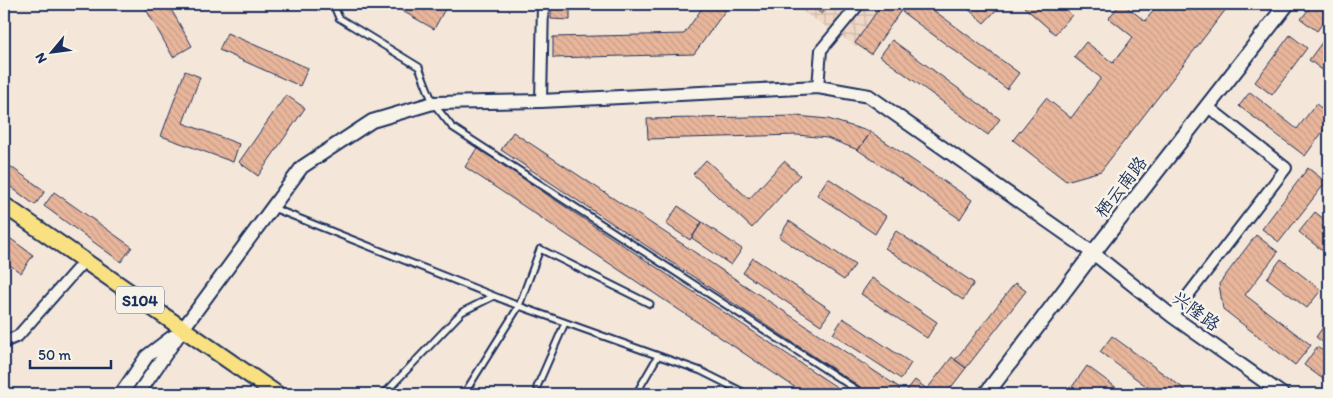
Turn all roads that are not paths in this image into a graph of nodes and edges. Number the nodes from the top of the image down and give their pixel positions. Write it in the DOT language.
graph roads {
  1 [pos="333,4"];
  2 [pos="543,4"];
  3 [pos="859,4"];
  4 [pos="1287,4"];
  5 [pos="818,87"];
  6 [pos="541,101"];
  7 [pos="433,103"];
  8 [pos="1207,106"];
  9 [pos="4,205"];
  10 [pos="272,207"];
  11 [pos="1093,253"];
  12 [pos="84,261"];
  13 [pos="494,296"];
  14 [pos="650,304"];
  15 [pos="519,306"];
  16 [pos="1172,316"];
  17 [pos="565,322"];
  18 [pos="182,330"];
  19 [pos="4,342"];
  20 [pos="658,356"];
  21 [pos="537,388"];
  22 [pos="121,394"];
  23 [pos="138,394"];
  24 [pos="277,394"];
  25 [pos="384,394"];
  26 [pos="464,394"];
  27 [pos="636,394"];
  28 [pos="747,394"];
  29 [pos="863,394"];
  30 [pos="986,394"];
  31 [pos="1282,394"];
  1 -- 7 [label="lane"];
  2 -- 6 [label="street"];
  3 -- 5 [label="street"];
  4 -- 8 [label="main road, 栖云南路"];
  5 -- 6 [label="street, 兴隆路"];
  5 -- 11 [label="street, 兴隆路"];
  6 -- 7 [label="street, 兴隆路"];
  7 -- 10 [label="street, 兴隆路"];
  7 -- 29 [label="lane"];
  8 -- 11 [label="main road, 栖云南路"];
  8 -- 16 [label="street"];
  9 -- 12 [label="main road, S104"];
  10 -- 13 [label="lane"];
  10 -- 18 [label="street, 兴隆路"];
  11 -- 16 [label="street, 兴隆路"];
  11 -- 30 [label="main road, 栖云南路"];
  12 -- 18 [label="main road, S104"];
  12 -- 19 [label="street"];
  13 -- 15 [label="lane"];
  13 -- 25 [label="lane"];
  14 -- 15 [label="lane"];
  15 -- 17 [label="lane"];
  15 -- 26 [label="lane"];
  16 -- 31 [label="street, 兴隆路"];
  17 -- 20 [label="lane"];
  17 -- 21 [label="lane"];
  18 -- 22 [label="street"];
  18 -- 23 [label="street, 兴隆路"];
  18 -- 24 [label="main road, S104"];
  20 -- 27 [label="lane"];
  20 -- 28 [label="lane"];
}
